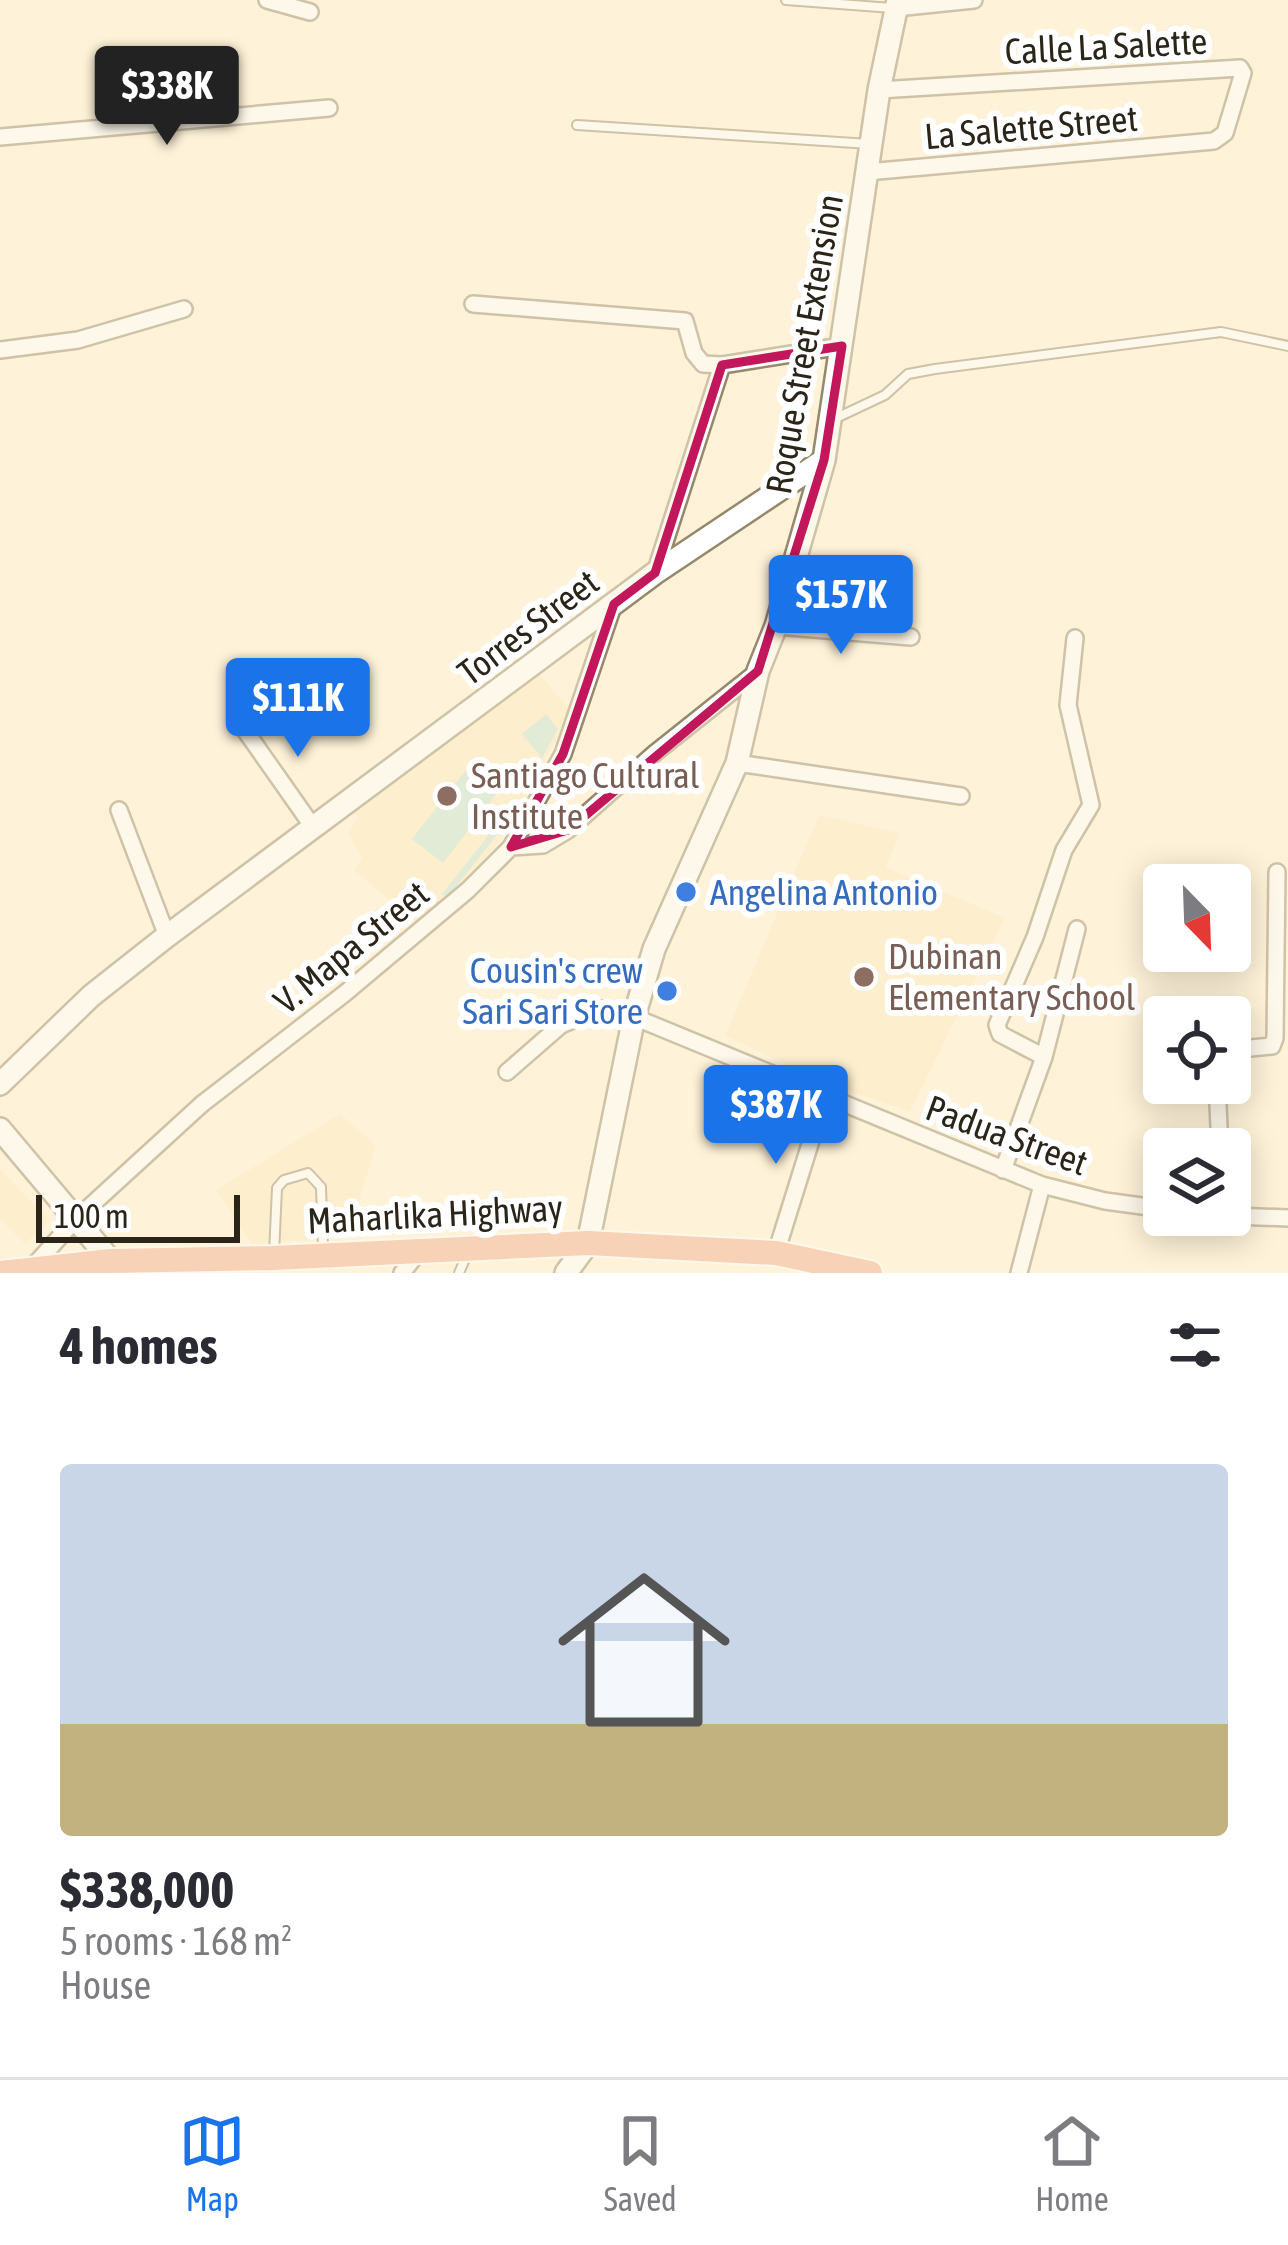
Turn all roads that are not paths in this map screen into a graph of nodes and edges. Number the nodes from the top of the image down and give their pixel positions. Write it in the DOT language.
graph roads {
  1 [pos="267,0"];
  2 [pos="786,0"];
  3 [pos="974,0"];
  4 [pos="897,4"];
  5 [pos="310,12"];
  6 [pos="880,90"];
  7 [pos="329,107"];
  8 [pos="577,125"];
  9 [pos="0,137"];
  10 [pos="1200,142"];
  11 [pos="872,144"];
  12 [pos="867,172"];
  13 [pos="473,304"];
  14 [pos="184,309"];
  15 [pos="842,346"];
  16 [pos="1288,346"];
  17 [pos="0,350"];
  18 [pos="722,365"];
  19 [pos="831,421"];
  20 [pos="824,460"];
  21 [pos="655,573"];
  22 [pos="614,604"];
  23 [pos="776,626"];
  24 [pos="911,637"];
  25 [pos="1075,638"];
  26 [pos="758,671"];
  27 [pos="240,723"];
  28 [pos="737,763"];
  29 [pos="961,796"];
  30 [pos="119,810"];
  31 [pos="313,827"];
  32 [pos="511,847"];
  33 [pos="1277,872"];
  34 [pos="1077,929"];
  35 [pos="167,936"];
  36 [pos="634,1017"];
  37 [pos="1251,1049"];
  38 [pos="1044,1057"];
  39 [pos="507,1072"];
  40 [pos="0,1084"];
  41 [pos="826,1096"];
  42 [pos="0,1129"];
  43 [pos="1004,1170"];
  44 [pos="1042,1185"];
  45 [pos="1143,1206"];
  46 [pos="1251,1217"];
  47 [pos="1288,1218"];
  48 [pos="75,1220"];
  49 [pos="588,1243"];
  50 [pos="470,1247"];
  51 [pos="420,1250"];
  52 [pos="776,1253"];
  53 [pos="323,1256"];
  54 [pos="273,1258"];
  55 [pos="217,1266"];
  56 [pos="117,1267"];
  57 [pos="29,1271"];
  58 [pos="1,1273"];
  59 [pos="401,1273"];
  60 [pos="459,1273"];
  61 [pos="566,1273"];
  62 [pos="870,1273"];
  63 [pos="1019,1273"];
  1 -- 5 [label="street"];
  2 -- 4 [label="lane"];
  3 -- 4 [label="street"];
  4 -- 6 [label="street, Roque Street Extension"];
  6 -- 10 [label="street, Calle La Salette"];
  6 -- 11 [label="street, Roque Street Extension"];
  7 -- 9 [label="street"];
  8 -- 11 [label="lane"];
  10 -- 12 [label="street, La Salette Street"];
  11 -- 12 [label="street, Roque Street Extension"];
  12 -- 15 [label="street, Roque Street Extension"];
  13 -- 18 [label="street"];
  14 -- 17 [label="street"];
  15 -- 18 [label="street"];
  15 -- 19 [label="street, Roque Street Extension"];
  16 -- 19 [label="lane"];
  18 -- 21 [label="street"];
  19 -- 20 [label="street, Roque Street Extension"];
  20 -- 21 [label="street, Torres Street"];
  20 -- 23 [label="street, Roque Street Extension"];
  21 -- 22 [label="street, Torres Street"];
  22 -- 31 [label="street, Torres Street"];
  22 -- 32 [label="street, V. Mapa Street"];
  23 -- 24 [label="street"];
  23 -- 26 [label="street, Roque Street Extension"];
  25 -- 38 [label="street"];
  26 -- 28 [label="street, Roque Street Extension"];
  26 -- 32 [label="street"];
  27 -- 31 [label="street"];
  28 -- 29 [label="street"];
  28 -- 36 [label="street, Roque Street Extension"];
  30 -- 35 [label="street"];
  31 -- 35 [label="street, Torres Street"];
  32 -- 48 [label="street, V. Mapa Street"];
  33 -- 37 [label="street"];
  34 -- 38 [label="street"];
  35 -- 40 [label="street, Torres Street"];
  36 -- 39 [label="street"];
  36 -- 41 [label="street, Padua Street"];
  36 -- 49 [label="street, Roque Street Extension"];
  38 -- 43 [label="street"];
  41 -- 43 [label="street, Padua Street"];
  41 -- 52 [label="street"];
  42 -- 48 [label="street"];
  43 -- 44 [label="street, Padua Street"];
  44 -- 45 [label="street, Padua Street"];
  44 -- 63 [label="street"];
  46 -- 47 [label="street"];
  48 -- 56 [label="street"];
  48 -- 57 [label="street, V. Mapa Street"];
  49 -- 50 [label="main road, Maharlika Highway"];
  49 -- 52 [label="main road, Maharlika Highway"];
  49 -- 61 [label="street"];
  50 -- 51 [label="main road, Maharlika Highway"];
  50 -- 60 [label="lane"];
  51 -- 53 [label="main road, Maharlika Highway"];
  51 -- 59 [label="street"];
  52 -- 62 [label="main road, Maharlika Highway"];
  53 -- 54 [label="main road, Maharlika Highway"];
  53 -- 54 [label="lane"];
  54 -- 55 [label="main road, Maharlika Highway"];
  55 -- 56 [label="main road, Maharlika Highway"];
  56 -- 57 [label="main road, Maharlika Highway"];
  57 -- 58 [label="main road, Maharlika Highway"];
}
